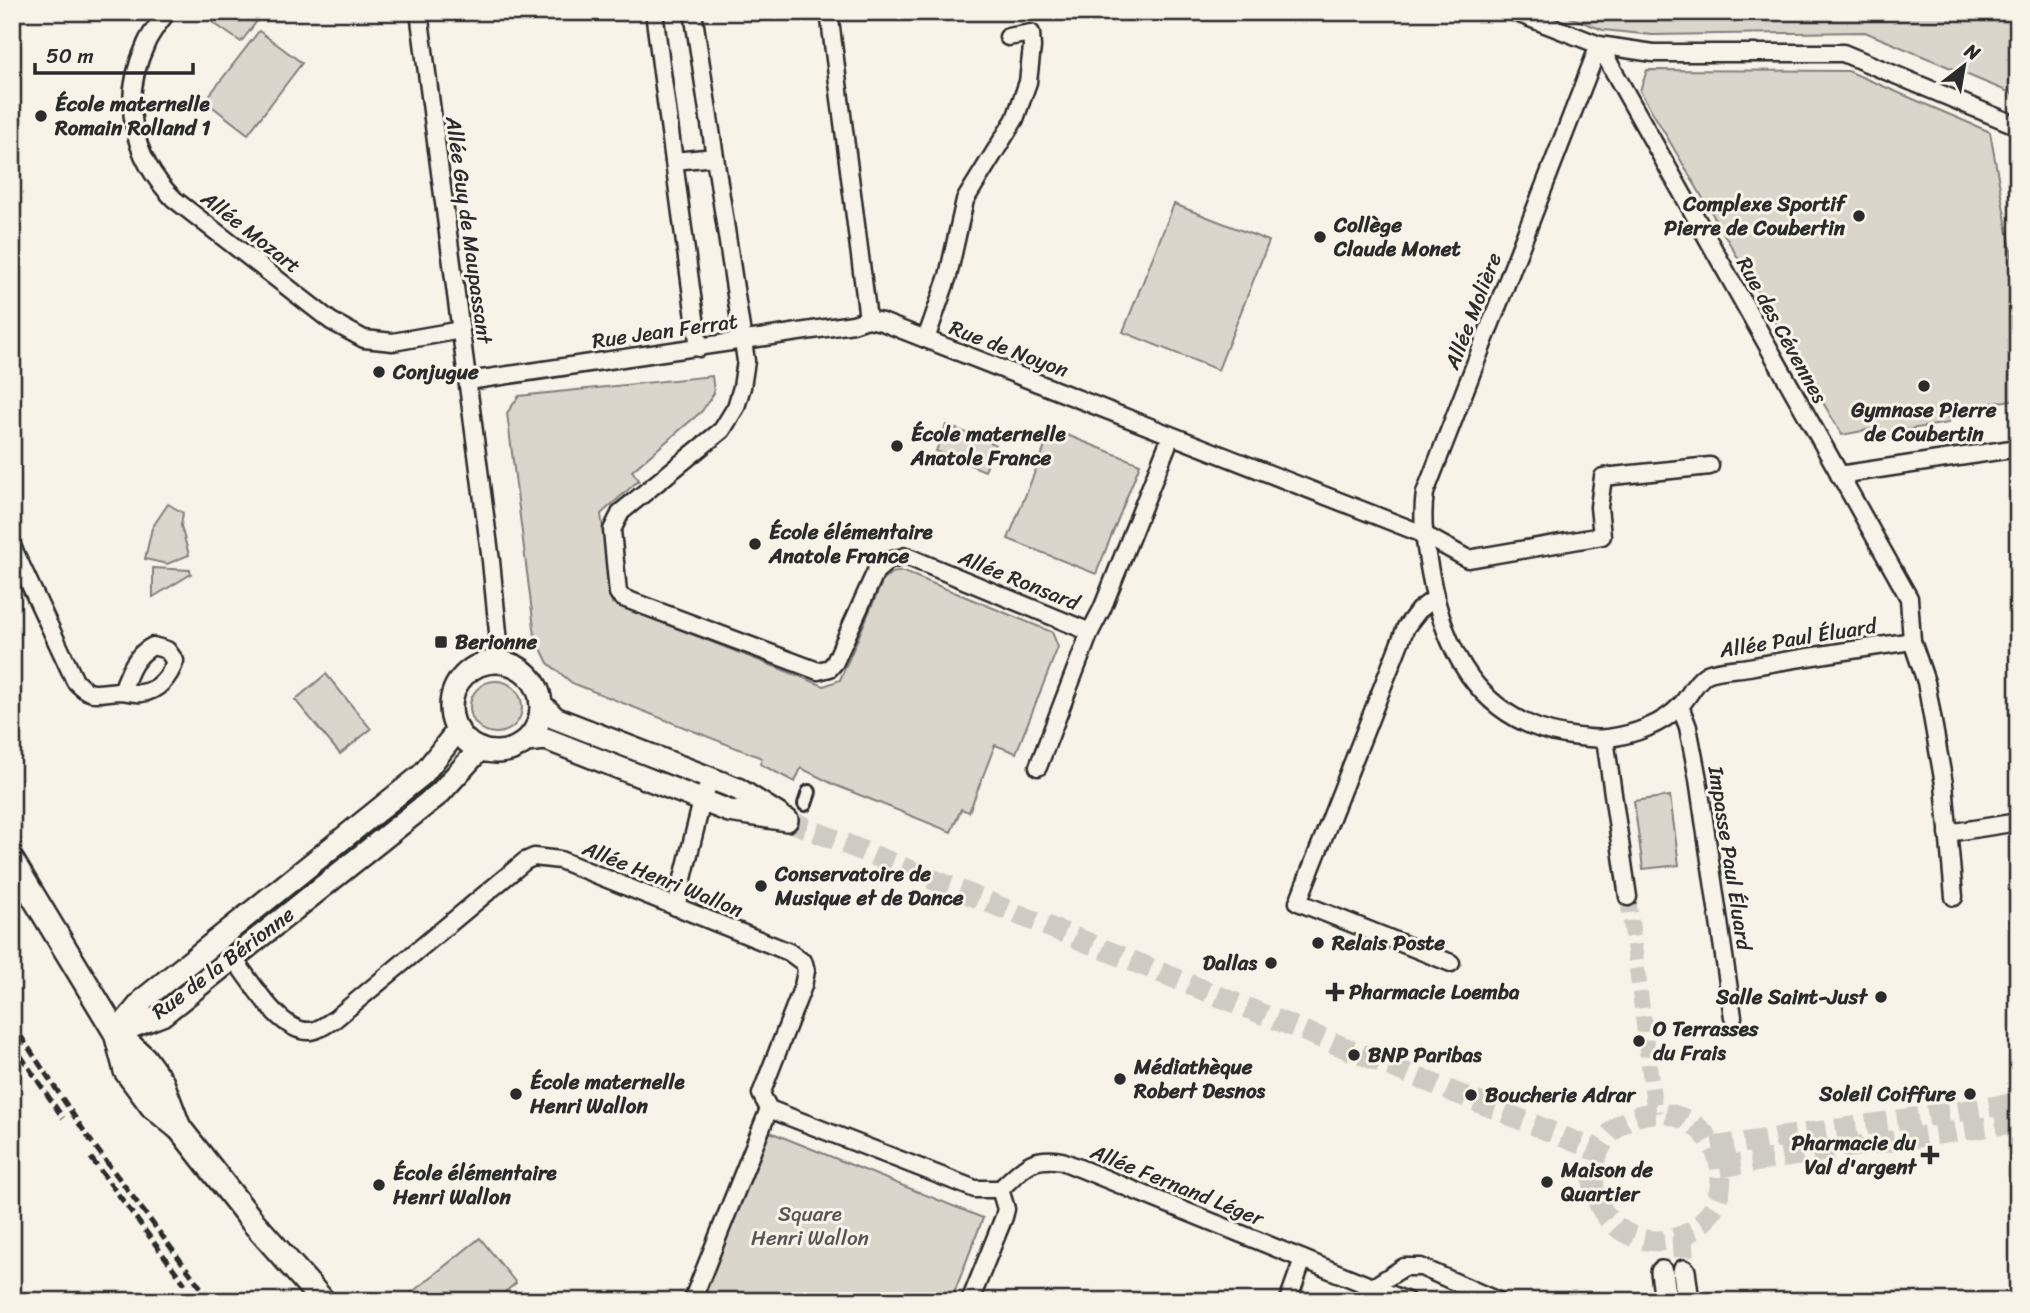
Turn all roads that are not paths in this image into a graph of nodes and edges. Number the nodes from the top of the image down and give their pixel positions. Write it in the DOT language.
graph roads {
  1 [pos="167,12"];
  2 [pos="419,12"];
  3 [pos="654,12"];
  4 [pos="693,12"];
  5 [pos="830,12"];
  6 [pos="1514,12"];
  7 [pos="1008,37"];
  8 [pos="1599,45"];
  9 [pos="2018,126"];
  10 [pos="715,157"];
  11 [pos="674,161"];
  12 [pos="868,319"];
  13 [pos="461,330"];
  14 [pos="926,339"];
  15 [pos="744,341"];
  16 [pos="699,348"];
  17 [pos="468,382"];
  18 [pos="1171,436"];
  19 [pos="2018,448"];
  20 [pos="1710,466"];
  21 [pos="1839,475"];
  22 [pos="1423,534"];
  23 [pos="12,546"];
  24 [pos="1434,599"];
  25 [pos="1090,632"];
  26 [pos="1912,641"];
  27 [pos="502,663"];
  28 [pos="122,691"];
  29 [pos="541,704"];
  30 [pos="1680,706"];
  31 [pos="458,730"];
  32 [pos="1605,739"];
  33 [pos="526,741"];
  34 [pos="480,749"];
  35 [pos="1038,767"];
  36 [pos="711,778"];
  37 [pos="702,801"];
  38 [pos="2018,822"];
  39 [pos="1948,833"];
  40 [pos="12,860"];
  41 [pos="1628,897"];
  42 [pos="1954,897"];
  43 [pos="676,907"];
  44 [pos="233,958"];
  45 [pos="1451,963"];
  46 [pos="1733,1017"];
  47 [pos="116,1034"];
  48 [pos="769,1109"];
  49 [pos="1000,1189"];
  50 [pos="1303,1259"];
  51 [pos="1684,1271"];
  52 [pos="1662,1272"];
  53 [pos="1373,1287"];
  54 [pos="323,1301"];
  55 [pos="692,1301"];
  56 [pos="970,1301"];
  57 [pos="1288,1301"];
  58 [pos="1407,1301"];
  59 [pos="1498,1301"];
  60 [pos="1666,1301"];
  61 [pos="1688,1301"];
  1 -- 13 [label="street, Allée Mozart"];
  2 -- 13 [label="street, Allée Guy de Maupassant"];
  3 -- 11 [label="street"];
  4 -- 10 [label="street"];
  5 -- 12 [label="street"];
  6 -- 8 [label="street"];
  7 -- 14 [label="street"];
  8 -- 9 [label="street"];
  8 -- 21 [label="street, Rue des Cévennes"];
  8 -- 22 [label="street, Allée Molière"];
  10 -- 11 [label="street"];
  10 -- 15 [label="street"];
  11 -- 16 [label="street"];
  12 -- 14 [label="street, Rue de Noyon"];
  12 -- 15 [label="street, Rue Jean Ferrat"];
  13 -- 17 [label="street, Allée Guy de Maupassant"];
  14 -- 18 [label="street, Rue de Noyon"];
  15 -- 16 [label="street, Rue Jean Ferrat"];
  15 -- 25 [label="street, Allée Ronsard"];
  16 -- 17 [label="street, Rue Jean Ferrat"];
  17 -- 27 [label="street, Allée Guy de Maupassant"];
  18 -- 22 [label="street, Rue de Noyon"];
  18 -- 25 [label="street, Allée Ronsard"];
  19 -- 21 [label="street"];
  20 -- 22 [label="street, Rue de Noyon"];
  21 -- 26 [label="street, Rue des Cévennes"];
  22 -- 24 [label="street, Allée Molière"];
  23 -- 28 [label="street"];
  24 -- 32 [label="street, Allée Paul Éluard"];
  24 -- 45 [label="street"];
  25 -- 35 [label="street"];
  26 -- 30 [label="street, Allée Paul Éluard"];
  26 -- 39 [label="street"];
  27 -- 29 [label="street"];
  27 -- 31 [label="street"];
  29 -- 33 [label="street"];
  29 -- 36 [label="street"];
  30 -- 32 [label="street, Allée Paul Éluard"];
  30 -- 46 [label="street, Impasse Paul Éluard"];
  31 -- 34 [label="street"];
  31 -- 47 [label="street, Rue de la Bérionne"];
  32 -- 41 [label="street"];
  33 -- 34 [label="street"];
  33 -- 37 [label="street"];
  34 -- 44 [label="street, Rue de la Bérionne"];
  36 -- 37 [label="street"];
  36 -- 37 [label="street"];
  37 -- 43 [label="street"];
  38 -- 39 [label="street"];
  39 -- 42 [label="street"];
  40 -- 47 [label="main road"];
  43 -- 44 [label="street, Allée Henri Wallon"];
  43 -- 48 [label="street, Allée Henri Wallon"];
  44 -- 47 [label="street, Rue de la Bérionne"];
  47 -- 54 [label="main road"];
  48 -- 49 [label="street"];
  48 -- 55 [label="street"];
  49 -- 50 [label="street, Allée Fernand Léger"];
  49 -- 56 [label="street"];
  50 -- 53 [label="street, Allée Fernand Léger"];
  50 -- 57 [label="street"];
  51 -- 61 [label="street"];
  52 -- 60 [label="street"];
  53 -- 58 [label="street, Allée Fernand Léger"];
  53 -- 59 [label="street"];
}
